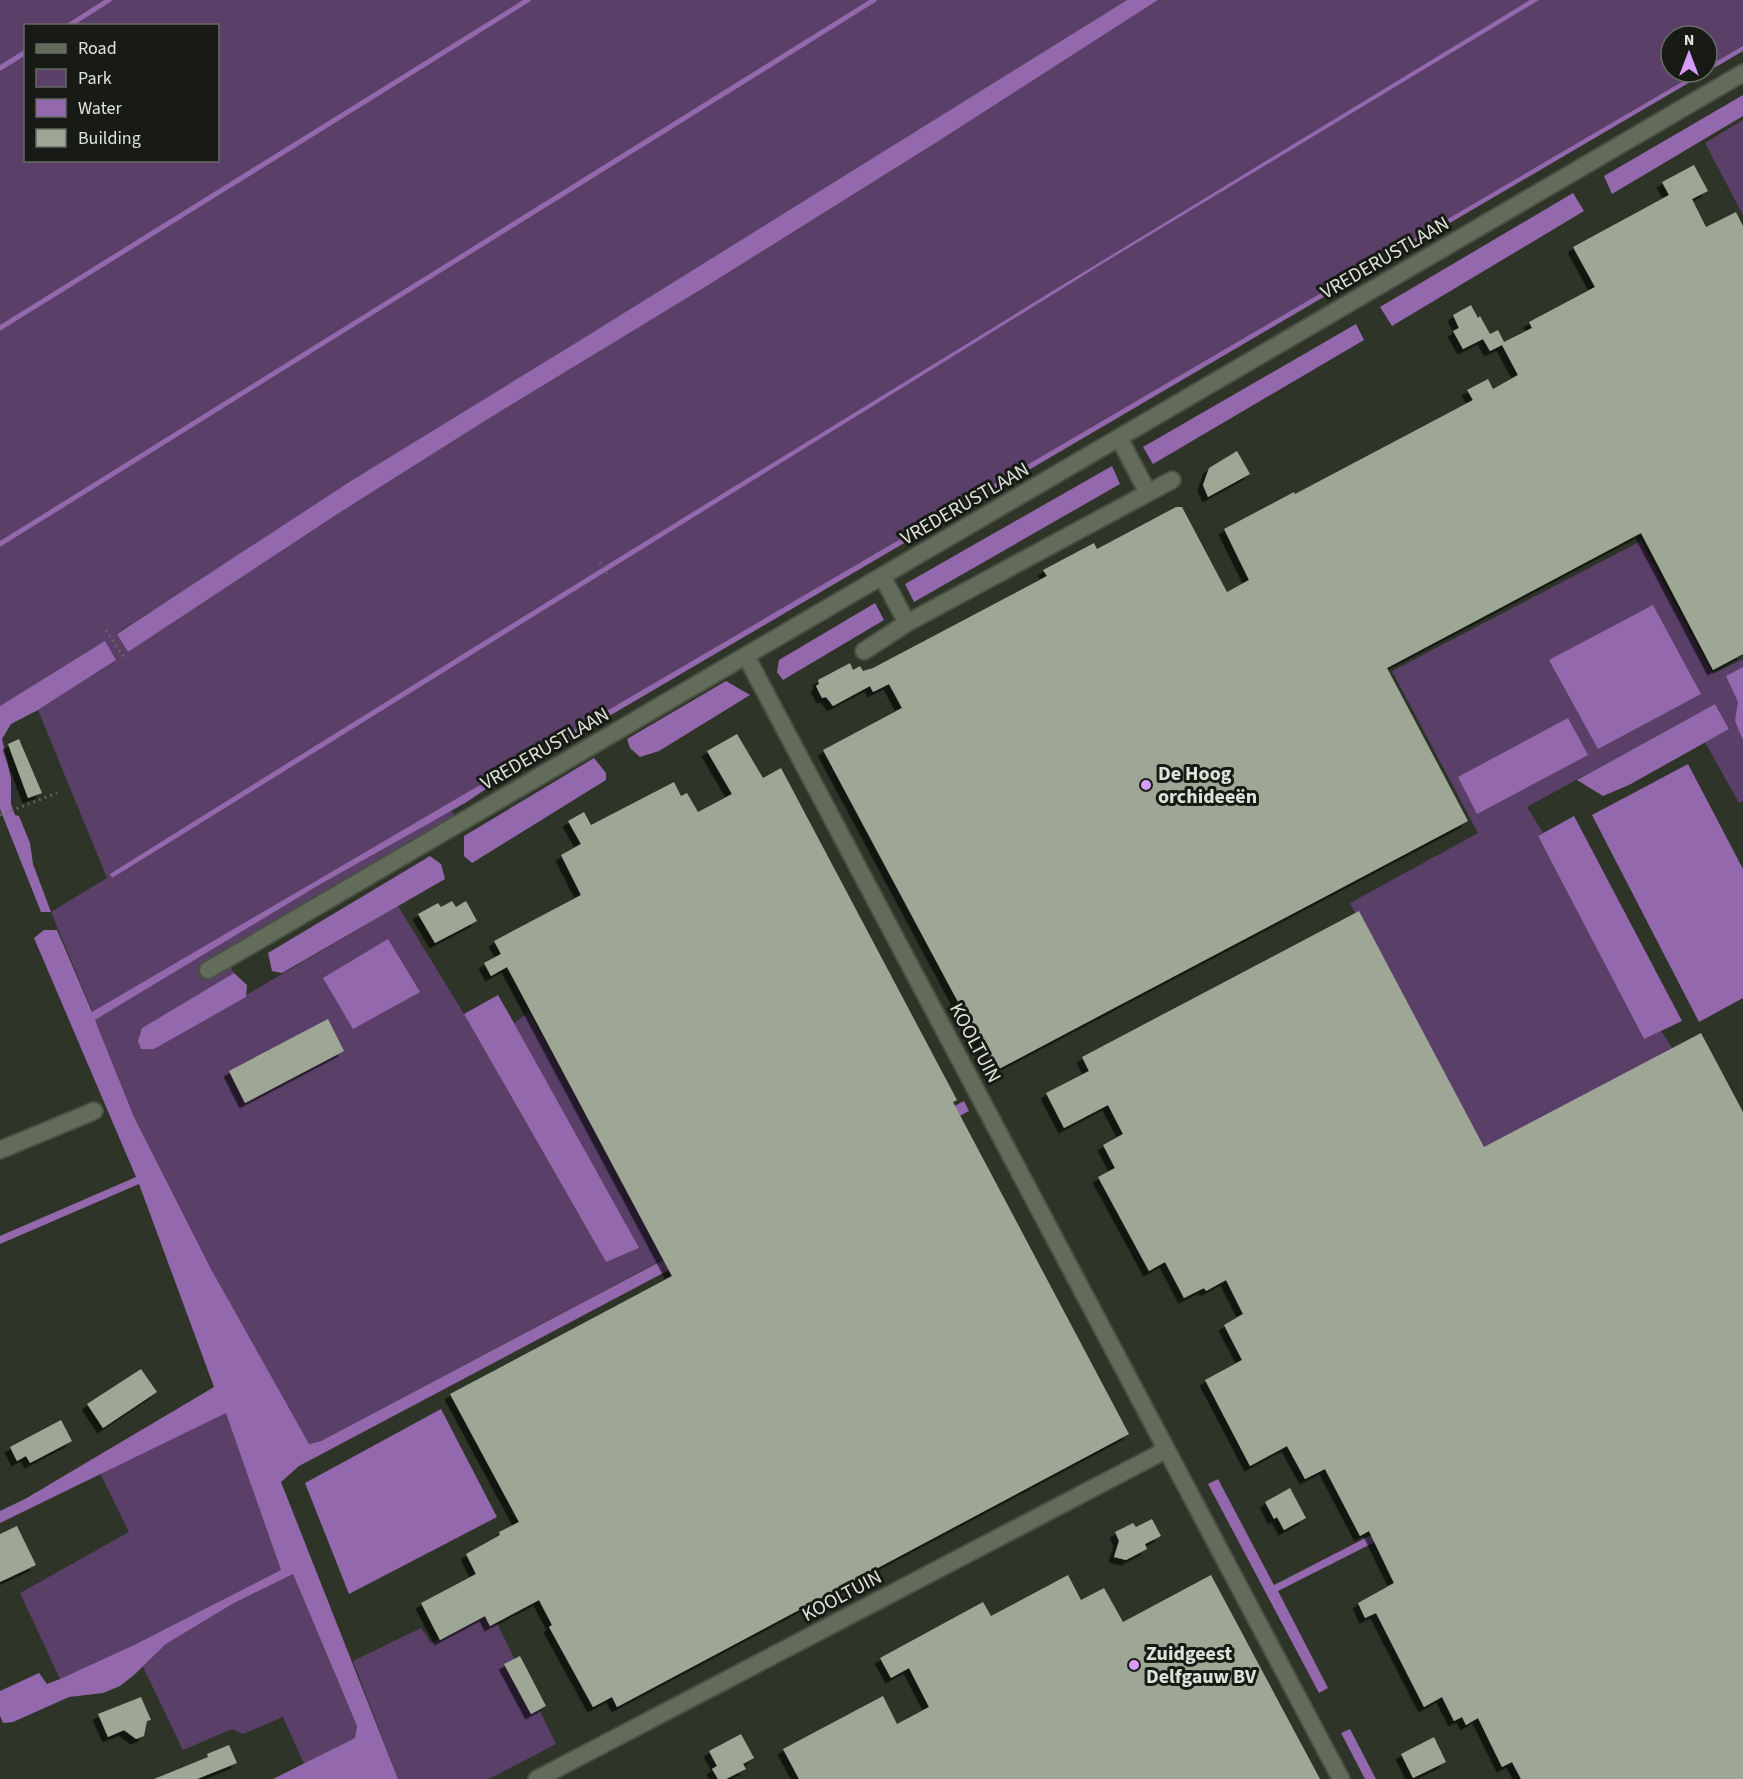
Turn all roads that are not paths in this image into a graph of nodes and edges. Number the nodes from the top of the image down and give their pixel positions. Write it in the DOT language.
graph roads {
  1 [pos="1743,74"];
  2 [pos="1119,438"];
  3 [pos="1172,480"];
  4 [pos="1148,493"];
  5 [pos="882,576"];
  6 [pos="907,623"];
  7 [pos="864,651"];
  8 [pos="746,656"];
  9 [pos="208,970"];
  10 [pos="94,1111"];
  11 [pos="0,1150"];
  12 [pos="1166,1450"];
  13 [pos="537,1779"];
  14 [pos="1341,1779"];
  1 -- 2 [label="street, VREDERUSTLAAN"];
  2 -- 4 [label="street"];
  2 -- 5 [label="street, VREDERUSTLAAN"];
  3 -- 4 [label="street"];
  4 -- 6 [label="street"];
  5 -- 6 [label="street"];
  5 -- 8 [label="street, VREDERUSTLAAN"];
  6 -- 7 [label="street"];
  8 -- 9 [label="street, VREDERUSTLAAN"];
  8 -- 12 [label="street, KOOLTUIN"];
  10 -- 11 [label="street"];
  12 -- 13 [label="street, KOOLTUIN"];
  12 -- 14 [label="street, KOOLTUIN"];
}
